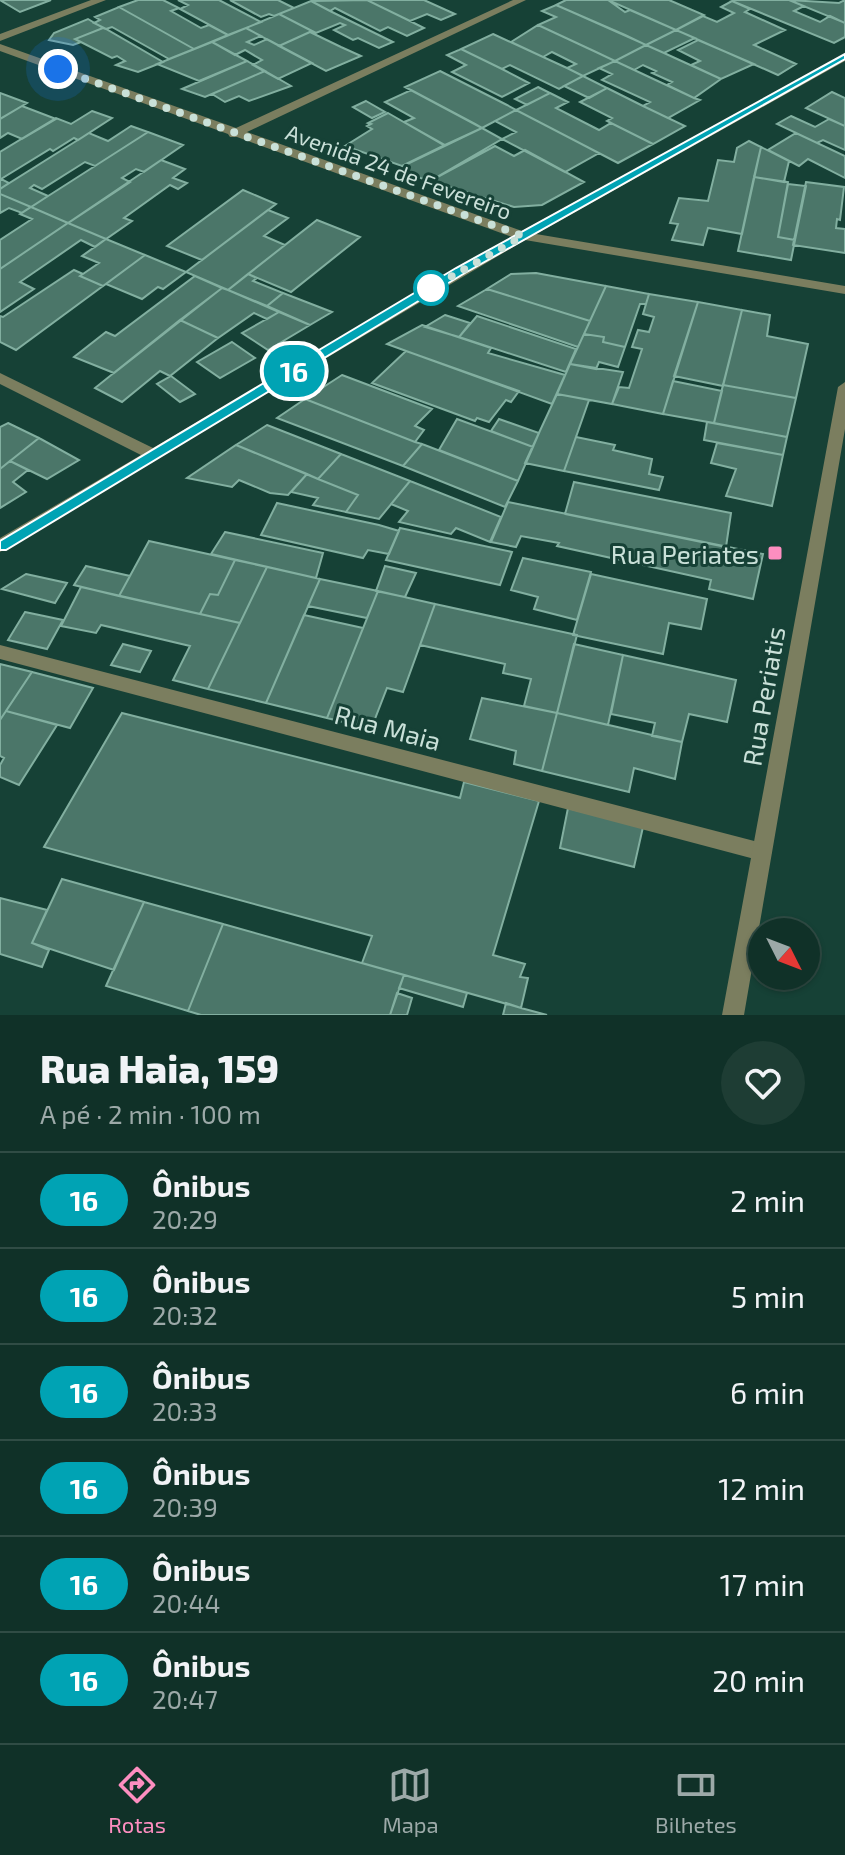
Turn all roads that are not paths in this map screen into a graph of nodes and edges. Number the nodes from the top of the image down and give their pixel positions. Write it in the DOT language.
graph roads {
  1 [pos="101,0"];
  2 [pos="521,0"];
  3 [pos="0,38"];
  4 [pos="0,47"];
  5 [pos="845,57"];
  6 [pos="234,134"];
  7 [pos="523,236"];
  8 [pos="845,290"];
  9 [pos="0,378"];
  10 [pos="845,387"];
  11 [pos="153,454"];
  12 [pos="0,546"];
  13 [pos="0,652"];
  14 [pos="762,852"];
  15 [pos="733,1015"];
  1 -- 3 [label="street"];
  2 -- 6 [label="street"];
  4 -- 6 [label="street, Avenida 24 de Fevereiro"];
  5 -- 7 [label="street"];
  6 -- 7 [label="street, Avenida 24 de Fevereiro"];
  7 -- 8 [label="street, Avenida 24 de Fevereiro"];
  7 -- 11 [label="street"];
  9 -- 11 [label="street"];
  10 -- 14 [label="street, Rua Periatis"];
  11 -- 12 [label="street"];
  13 -- 14 [label="street, Rua Maia"];
  14 -- 15 [label="street, Rua Periatis"];
}
